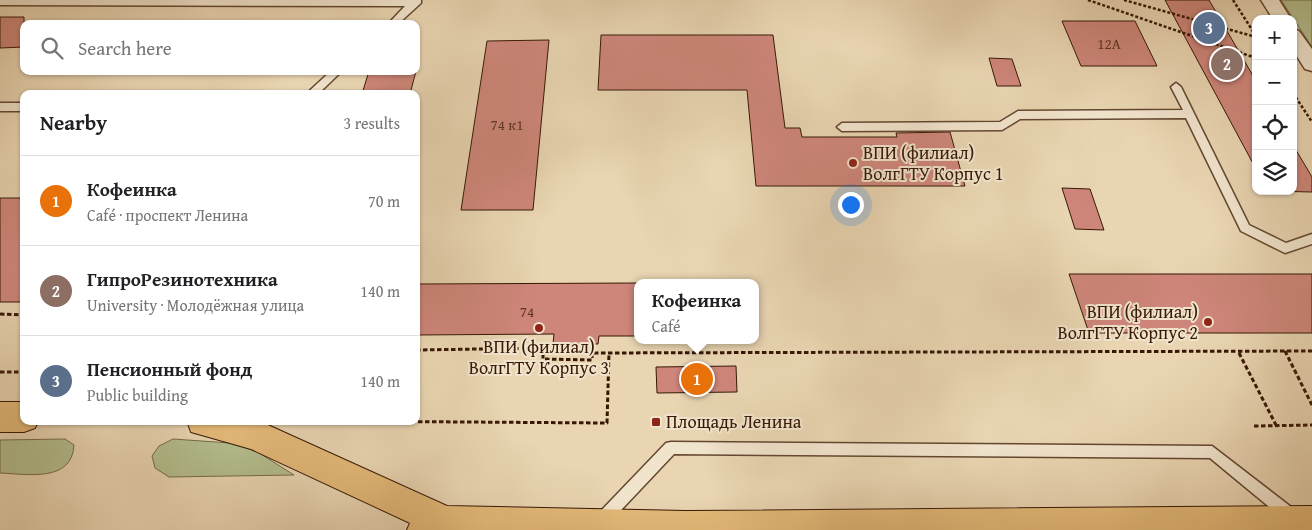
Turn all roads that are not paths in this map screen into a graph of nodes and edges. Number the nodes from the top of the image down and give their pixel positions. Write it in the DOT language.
graph roads {
  1 [pos="1270,0"];
  2 [pos="417,1"];
  3 [pos="0,2"];
  4 [pos="1279,15"];
  5 [pos="396,20"];
  6 [pos="1297,42"];
  7 [pos="1312,64"];
  8 [pos="332,75"];
  9 [pos="1176,87"];
  10 [pos="316,90"];
  11 [pos="0,107"];
  12 [pos="20,107"];
  13 [pos="1188,114"];
  14 [pos="842,128"];
  15 [pos="1312,239"];
  16 [pos="0,417"];
  17 [pos="20,417"];
  18 [pos="217,425"];
  19 [pos="1305,523"];
  20 [pos="435,527"];
  21 [pos="595,527"];
  22 [pos="686,529"];
  1 -- 4 [label="street"];
  2 -- 3 [label="lane"];
  2 -- 5 [label="lane"];
  6 -- 7 [label="street"];
  8 -- 10 [label="lane"];
  9 -- 13 [label="lane"];
  11 -- 12 [label="lane"];
  13 -- 14 [label="lane"];
  13 -- 15 [label="lane"];
  16 -- 17 [label="main road"];
  18 -- 20 [label="main road"];
  19 -- 21 [label="lane"];
  19 -- 22 [label="main road"];
  20 -- 21 [label="main road"];
  21 -- 22 [label="main road"];
}
